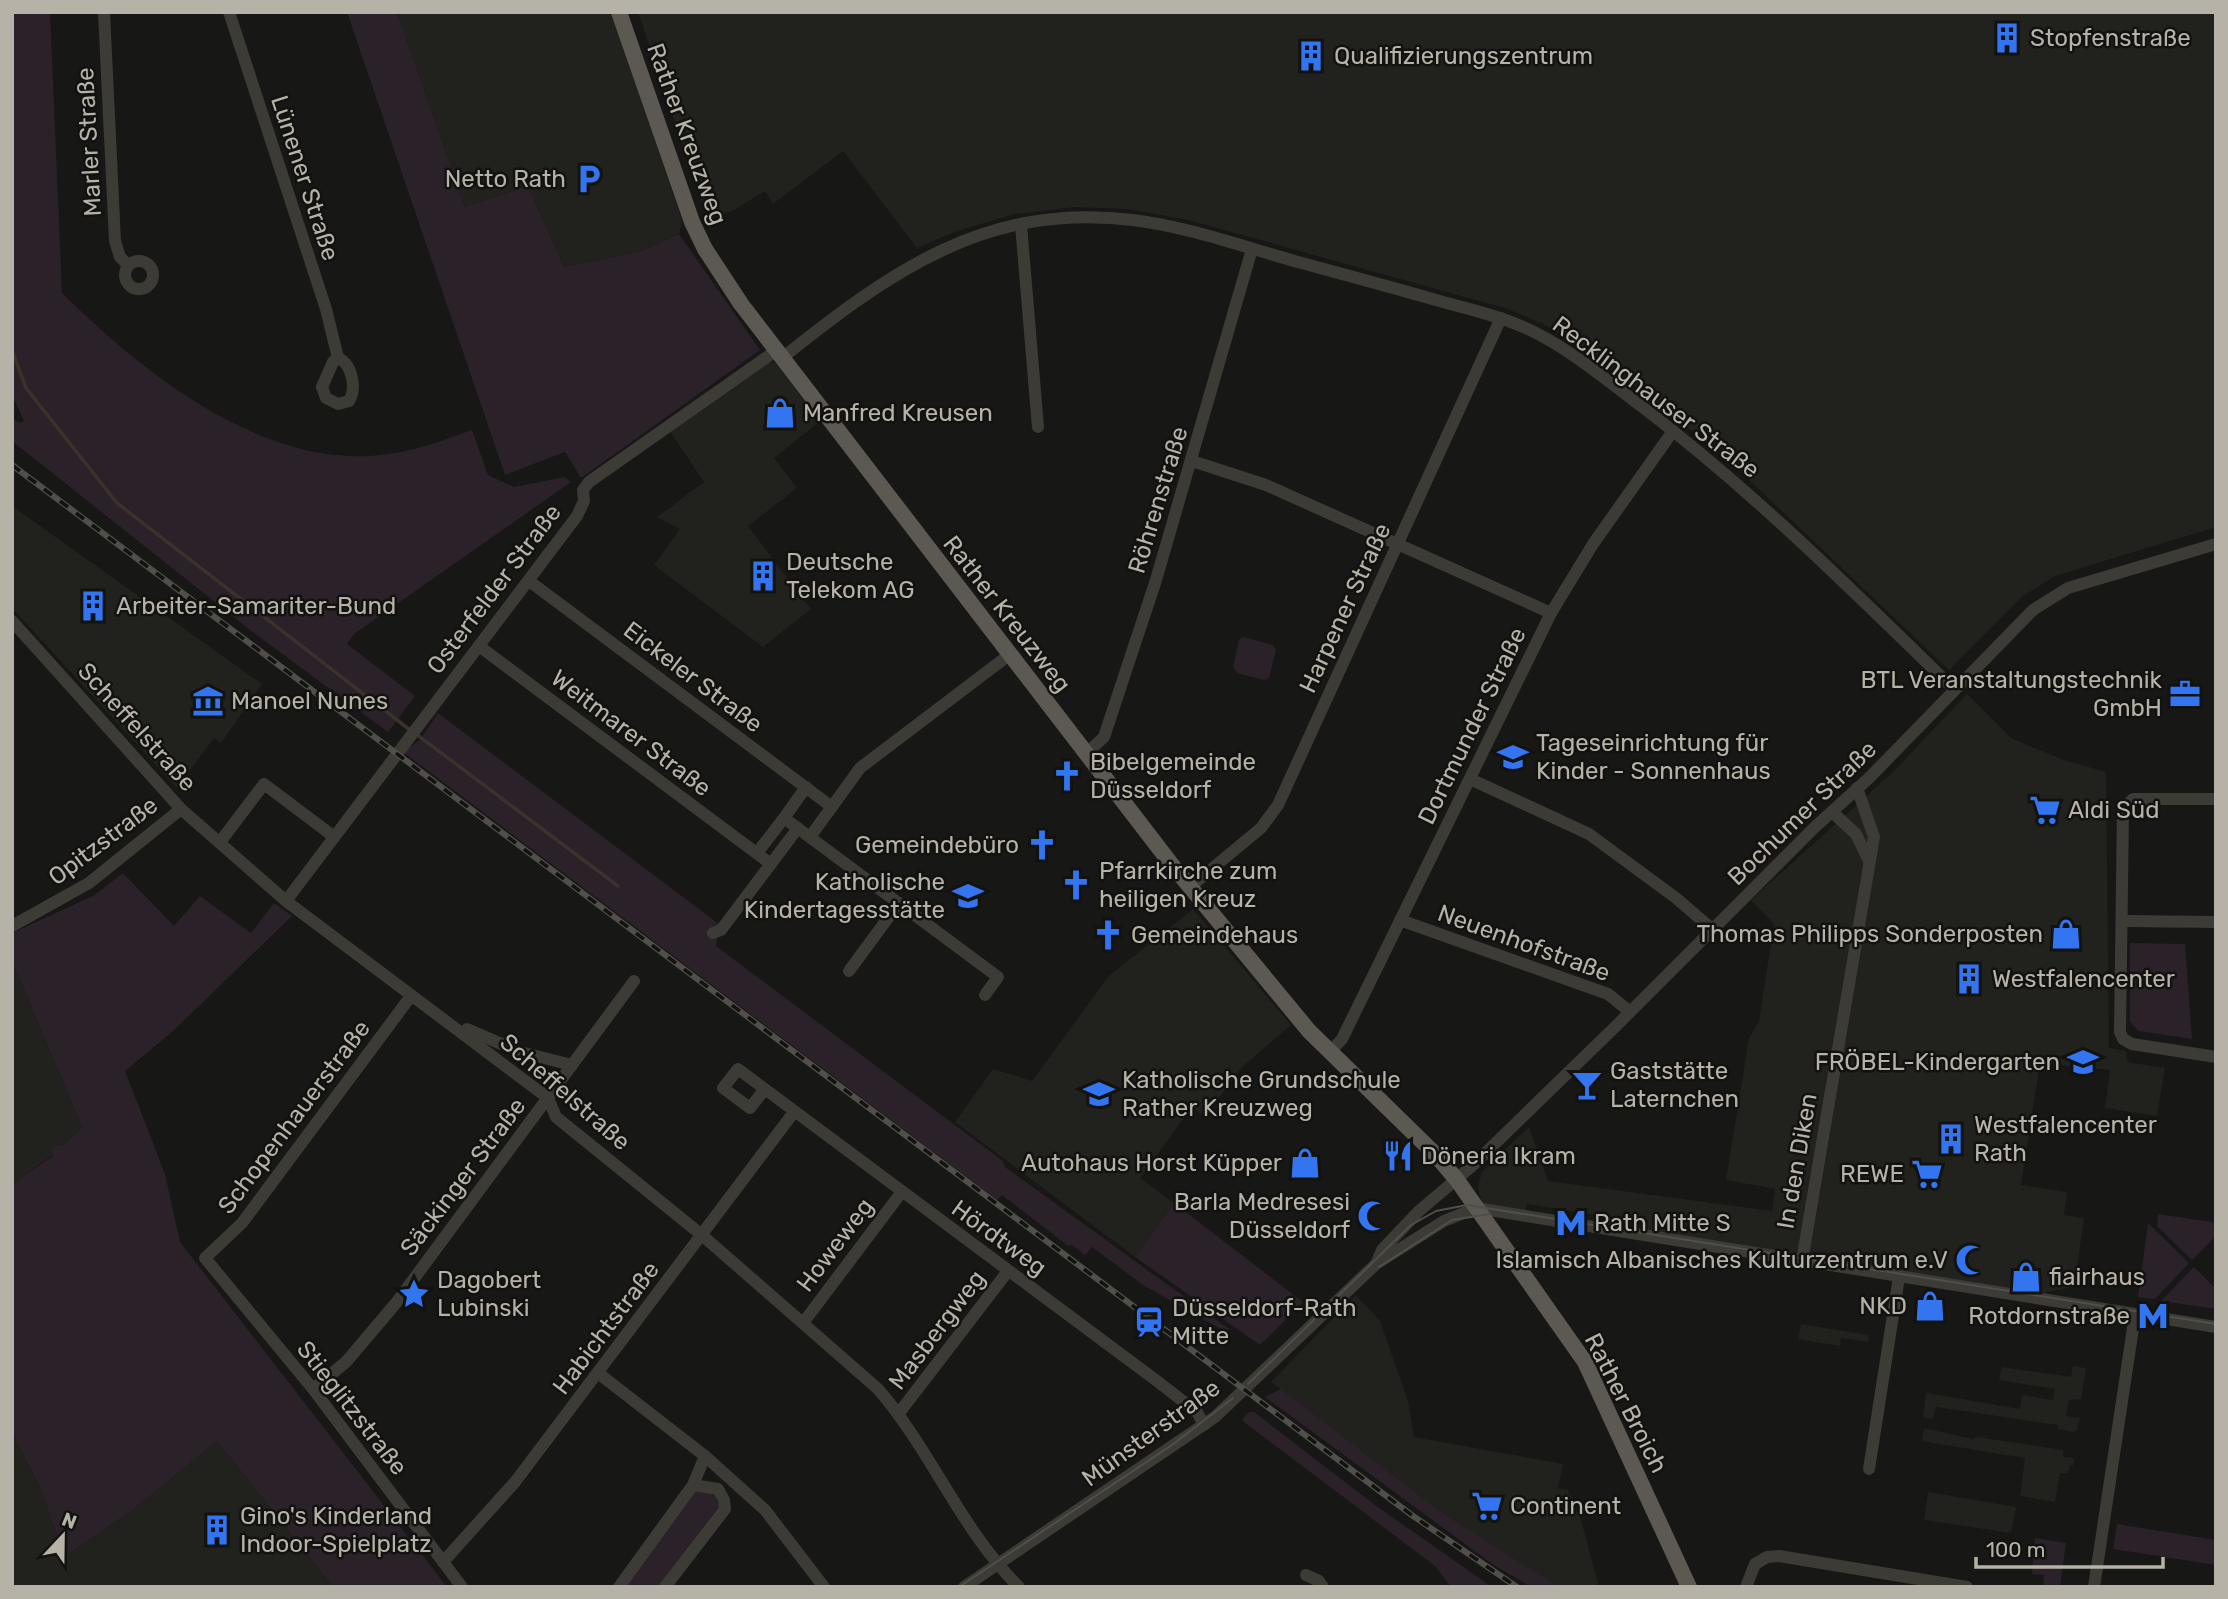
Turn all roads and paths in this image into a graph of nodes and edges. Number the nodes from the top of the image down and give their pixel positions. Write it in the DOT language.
graph roads {
  1 [pos="104,12"];
  2 [pos="229,12"];
  3 [pos="619,12"];
  4 [pos="1021,225"];
  5 [pos="1252,249"];
  6 [pos="128,265"];
  7 [pos="1501,318"];
  8 [pos="779,354"];
  9 [pos="338,358"];
  10 [pos="1038,427"];
  11 [pos="1673,431"];
  12 [pos="1192,461"];
  13 [pos="1398,544"];
  14 [pos="2216,544"];
  15 [pos="529,580"];
  16 [pos="1551,613"];
  17 [pos="12,621"];
  18 [pos="479,646"];
  19 [pos="1009,655"];
  20 [pos="1953,688"];
  21 [pos="1086,754"];
  22 [pos="1470,779"];
  23 [pos="806,787"];
  24 [pos="1857,788"];
  25 [pos="2216,799"];
  26 [pos="832,807"];
  27 [pos="181,809"];
  28 [pos="1832,812"];
  29 [pos="784,818"];
  30 [pos="798,828"];
  31 [pos="333,836"];
  32 [pos="810,837"];
  33 [pos="220,842"];
  34 [pos="757,853"];
  35 [pos="1869,861"];
  36 [pos="771,864"];
  37 [pos="1190,887"];
  38 [pos="286,901"];
  39 [pos="899,903"];
  40 [pos="1400,920"];
  41 [pos="2122,922"];
  42 [pos="2216,922"];
  43 [pos="12,926"];
  44 [pos="1712,929"];
  45 [pos="712,933"];
  46 [pos="849,971"];
  47 [pos="634,981"];
  48 [pos="985,995"];
  49 [pos="411,996"];
  50 [pos="1629,1011"];
  51 [pos="449,1021"];
  52 [pos="1330,1052"];
  53 [pos="2216,1057"];
  54 [pos="572,1065"];
  55 [pos="765,1089"];
  56 [pos="548,1098"];
  57 [pos="794,1112"];
  58 [pos="1457,1180"];
  59 [pos="901,1192"];
  60 [pos="1476,1208"];
  61 [pos="703,1236"];
  62 [pos="205,1258"];
  63 [pos="1802,1261"];
  64 [pos="1376,1264"];
  65 [pos="1008,1271"];
  66 [pos="1899,1277"];
  67 [pos="2135,1314"];
  68 [pos="803,1323"];
  69 [pos="2216,1327"];
  70 [pos="598,1373"];
  71 [pos="313,1389"];
  72 [pos="899,1413"];
  73 [pos="1204,1425"];
  74 [pos="705,1456"];
  75 [pos="1869,1469"];
  76 [pos="693,1485"];
  77 [pos="742,1488"];
  78 [pos="725,1509"];
  79 [pos="443,1562"];
  80 [pos="997,1564"];
  81 [pos="1306,1575"];
  82 [pos="462,1587"];
  83 [pos="619,1587"];
  84 [pos="665,1587"];
  85 [pos="824,1587"];
  86 [pos="964,1587"];
  87 [pos="1019,1587"];
  88 [pos="1323,1587"];
  89 [pos="1689,1587"];
  90 [pos="1746,1587"];
  91 [pos="1967,1587"];
  92 [pos="2094,1587"];
  1 -- 6 [label="street, Marler Straße"];
  2 -- 9 [label="street, Lünener Straße"];
  3 -- 8 [label="main road, Rather Kreuzweg"];
  4 -- 5 [label="street, Recklinghauser Straße"];
  4 -- 8 [label="street, Recklinghauser Straße"];
  4 -- 10 [label="street"];
  5 -- 7 [label="street, Recklinghauser Straße"];
  5 -- 12 [label="street, Röhrenstraße"];
  7 -- 11 [label="street, Recklinghauser Straße"];
  7 -- 13 [label="street, Harpener Straße"];
  8 -- 15 [label="street, Osterfelder Straße"];
  8 -- 19 [label="main road, Rather Kreuzweg"];
  11 -- 16 [label="street, Dortmunder Straße"];
  11 -- 20 [label="street, Recklinghauser Straße"];
  12 -- 13 [label="street"];
  12 -- 21 [label="street, Röhrenstraße"];
  13 -- 16 [label="street"];
  13 -- 37 [label="street, Harpener Straße"];
  14 -- 20 [label="street, Bochumer Straße"];
  15 -- 18 [label="street, Osterfelder Straße"];
  15 -- 23 [label="street, Eickeler Straße"];
  16 -- 22 [label="street, Dortmunder Straße"];
  17 -- 27 [label="street, Scheffelstraße"];
  18 -- 31 [label="street, Osterfelder Straße"];
  18 -- 34 [label="street, Weitmarer Straße"];
  19 -- 21 [label="main road, Rather Kreuzweg"];
  19 -- 26 [label="street"];
  20 -- 24 [label="street, Bochumer Straße"];
  21 -- 37 [label="main road, Rather Kreuzweg"];
  22 -- 40 [label="street, Dortmunder Straße"];
  22 -- 44 [label="street"];
  23 -- 26 [label="street, Eickeler Straße"];
  23 -- 29 [label="street"];
  24 -- 28 [label="street, Bochumer Straße"];
  24 -- 35 [label="street, In den Diken"];
  25 -- 41 [label="street"];
  26 -- 32 [label="street"];
  27 -- 33 [label="street, Scheffelstraße"];
  27 -- 43 [label="street, Opitzstraße"];
  28 -- 35 [label="street"];
  28 -- 44 [label="street, Bochumer Straße"];
  29 -- 30 [label="street"];
  29 -- 34 [label="street"];
  30 -- 32 [label="street"];
  30 -- 36 [label="street"];
  31 -- 33 [label="street"];
  31 -- 38 [label="street, Osterfelder Straße"];
  32 -- 39 [label="street"];
  33 -- 38 [label="street, Scheffelstraße"];
  34 -- 36 [label="street, Weitmarer Straße"];
  35 -- 63 [label="street, In den Diken"];
  36 -- 45 [label="street"];
  37 -- 52 [label="main road, Rather Kreuzweg"];
  38 -- 49 [label="street, Scheffelstraße"];
  39 -- 46 [label="street"];
  39 -- 48 [label="street"];
  40 -- 50 [label="street, Neuenhofstraße"];
  40 -- 52 [label="street, Dortmunder Straße"];
  41 -- 42 [label="street"];
  41 -- 53 [label="street"];
  44 -- 50 [label="street, Bochumer Straße"];
  47 -- 54 [label="street, Säckinger Straße"];
  49 -- 51 [label="street, Scheffelstraße"];
  49 -- 62 [label="street, Schopenhauerstraße"];
  50 -- 58 [label="street, Bochumer Straße"];
  51 -- 54 [label="street"];
  51 -- 56 [label="street, Scheffelstraße"];
  52 -- 58 [label="main road, Rather Kreuzweg"];
  54 -- 56 [label="street, Säckinger Straße"];
  55 -- 57 [label="street, Hördtweg"];
  56 -- 61 [label="street, Scheffelstraße"];
  56 -- 71 [label="street, Säckinger Straße"];
  57 -- 59 [label="street, Hördtweg"];
  57 -- 61 [label="street, Habichtstraße"];
  58 -- 60 [label="main road, Rather Broich"];
  58 -- 64 [label="street, Münsterstraße"];
  59 -- 65 [label="street, Hördtweg"];
  59 -- 68 [label="street, Howeweg"];
  60 -- 63 [label="street"];
  60 -- 64 [label="street, Münsterstraße"];
  60 -- 89 [label="main road, Rather Broich"];
  61 -- 68 [label="street, Scheffelstraße"];
  61 -- 70 [label="street, Habichtstraße"];
  62 -- 71 [label="street, Stieglitzstraße"];
  63 -- 66 [label="street"];
  64 -- 73 [label="street, Münsterstraße"];
  65 -- 72 [label="street, Masbergweg"];
  65 -- 73 [label="street, Hördtweg"];
  66 -- 67 [label="street"];
  66 -- 75 [label="street"];
  67 -- 69 [label="street"];
  67 -- 92 [label="street"];
  68 -- 72 [label="street, Scheffelstraße"];
  70 -- 74 [label="street"];
  70 -- 79 [label="street, Habichtstraße"];
  71 -- 79 [label="street, Stieglitzstraße"];
  72 -- 80 [label="street, Scheffelstraße"];
  73 -- 80 [label="street, Münsterstraße"];
  74 -- 76 [label="street"];
  74 -- 77 [label="street"];
  76 -- 78 [label="street"];
  76 -- 83 [label="street"];
  77 -- 78 [label="street"];
  77 -- 85 [label="street"];
  78 -- 84 [label="street"];
  79 -- 82 [label="street, Stieglitzstraße"];
  80 -- 86 [label="street, Münsterstraße"];
  80 -- 87 [label="street, Scheffelstraße"];
  81 -- 88 [label="street"];
  90 -- 91 [label="street"];
}
